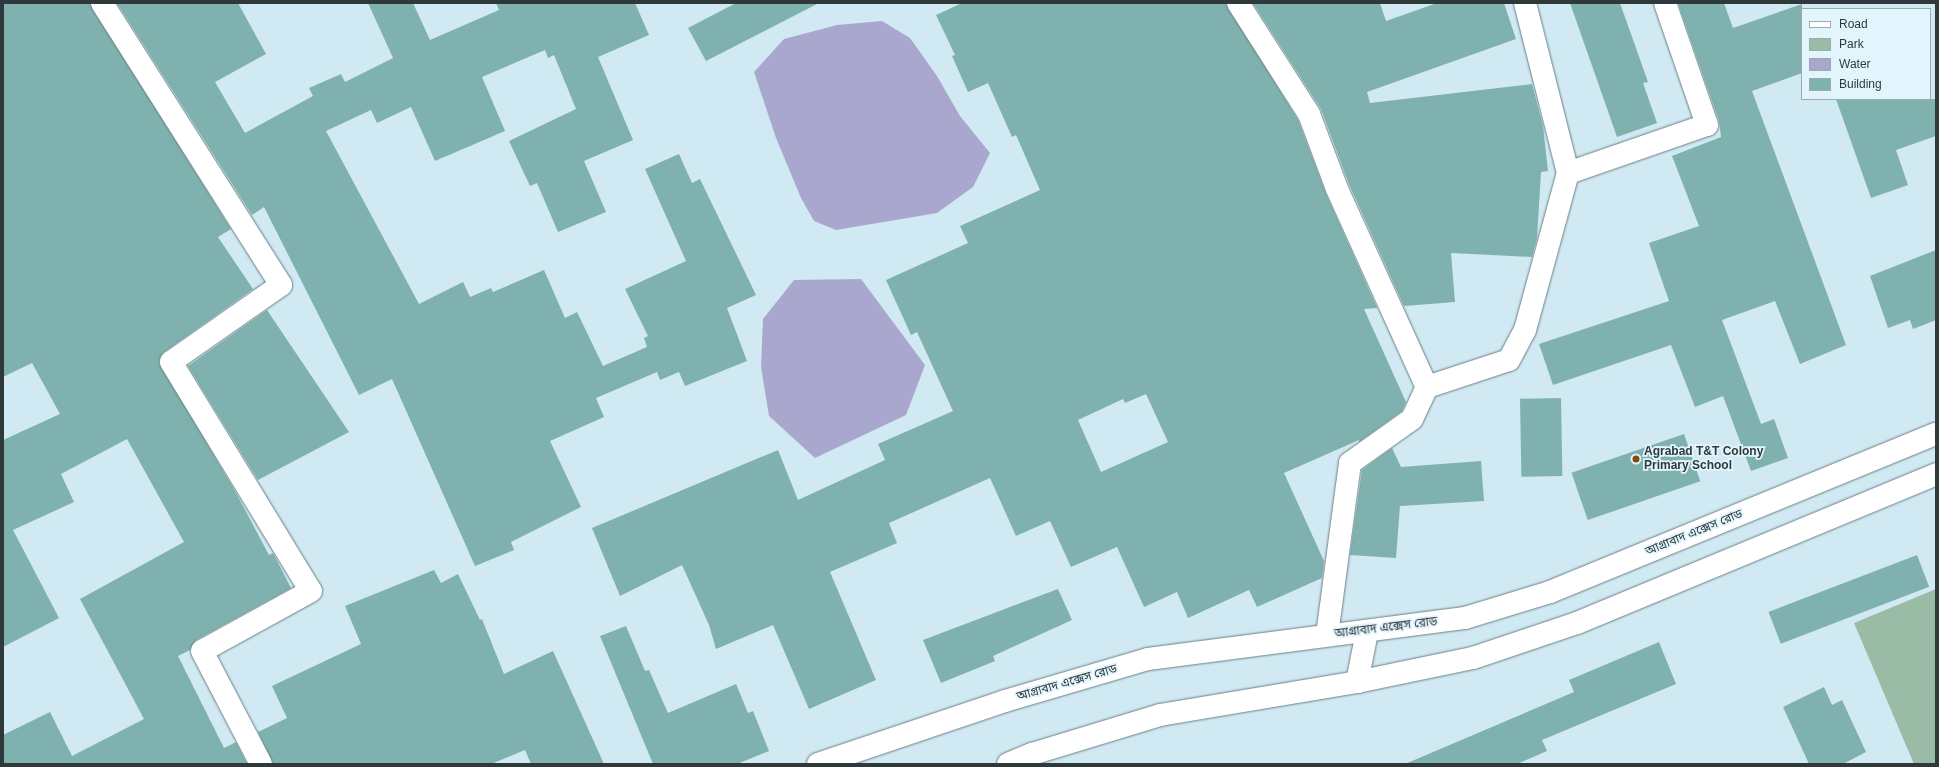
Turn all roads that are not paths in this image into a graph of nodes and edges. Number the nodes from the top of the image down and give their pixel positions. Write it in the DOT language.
graph roads {
  1 [pos="102,3"];
  2 [pos="1238,3"];
  3 [pos="1524,3"];
  4 [pos="1665,3"];
  5 [pos="1568,173"];
  6 [pos="1427,387"];
  7 [pos="1936,434"];
  8 [pos="1936,474"];
  9 [pos="1367,632"];
  10 [pos="1327,635"];
  11 [pos="1357,682"];
  12 [pos="261,764"];
  13 [pos="818,764"];
  14 [pos="1008,764"];
  1 -- 12 [label="street"];
  2 -- 6 [label="street"];
  3 -- 5 [label="street"];
  4 -- 5 [label="street"];
  5 -- 6 [label="street"];
  6 -- 10 [label="street"];
  7 -- 9 [label="street, আগ্রাবাদ এক্সেস রোড"];
  8 -- 11 [label="street"];
  9 -- 10 [label="street, আগ্রাবাদ এক্সেস রোড"];
  9 -- 11 [label="street"];
  10 -- 13 [label="street, আগ্রাবাদ এক্সেস রোড"];
  11 -- 14 [label="street"];
}
